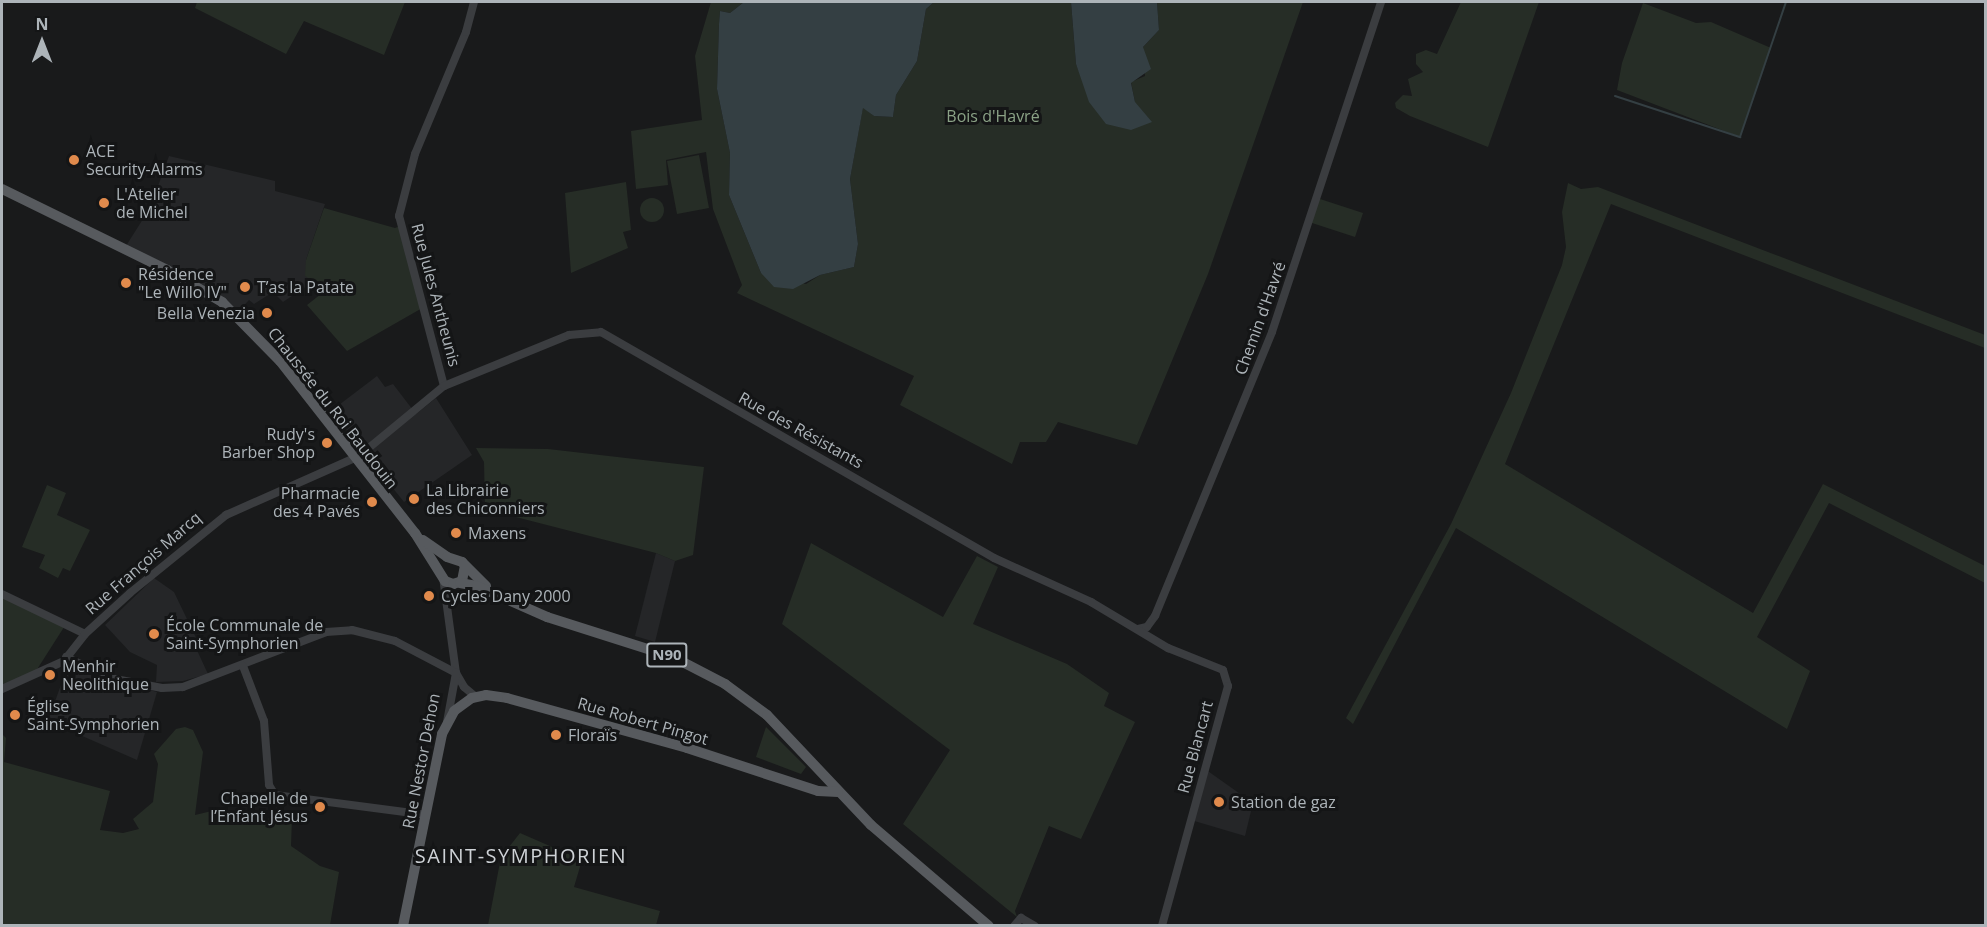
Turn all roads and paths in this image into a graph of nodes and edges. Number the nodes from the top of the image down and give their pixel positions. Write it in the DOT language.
graph roads {
  1 [pos="474,2"];
  2 [pos="1381,2"];
  3 [pos="2,189"];
  4 [pos="444,386"];
  5 [pos="354,459"];
  6 [pos="415,533"];
  7 [pos="453,559"];
  8 [pos="465,566"];
  9 [pos="442,574"];
  10 [pos="459,583"];
  11 [pos="2,594"];
  12 [pos="499,595"];
  13 [pos="447,603"];
  14 [pos="1138,628"];
  15 [pos="85,634"];
  16 [pos="66,657"];
  17 [pos="243,666"];
  18 [pos="456,673"];
  19 [pos="2,689"];
  20 [pos="476,697"];
  21 [pos="447,723"];
  22 [pos="838,792"];
  23 [pos="426,815"];
  24 [pos="404,924"];
  25 [pos="989,926"];
  26 [pos="1014,926"];
  27 [pos="1035,926"];
  28 [pos="1162,926"];
  1 -- 4 [label="street, Rue Jules Antheunis"];
  2 -- 14 [label="street, Chemin d'Havré"];
  3 -- 5 [label="main road, Chaussée du Roi Baudouin"];
  4 -- 5 [label="street, Rue Jules Antheunis"];
  4 -- 14 [label="street, Rue des Résistants"];
  5 -- 6 [label="main road, Chaussée du Roi Baudouin"];
  5 -- 15 [label="street, Rue François Marcq"];
  6 -- 7 [label="main road, Chaussée du Roi Baudouin"];
  6 -- 9 [label="main road, Chaussée du Roi Baudouin"];
  7 -- 8 [label="main road"];
  7 -- 9 [label="main road"];
  8 -- 10 [label="main road"];
  8 -- 12 [label="main road, N90"];
  9 -- 10 [label="main road"];
  9 -- 13 [label="street, Rue Nestor Dehon"];
  10 -- 12 [label="main road, N90"];
  10 -- 13 [label="street"];
  11 -- 15 [label="street"];
  12 -- 22 [label="main road, N90"];
  13 -- 18 [label="street, Rue Nestor Dehon"];
  14 -- 28 [label="street, Rue Blancart"];
  15 -- 16 [label="street, Rue François Marcq"];
  16 -- 17 [label="street"];
  16 -- 19 [label="street"];
  17 -- 18 [label="street"];
  17 -- 23 [label="street"];
  18 -- 20 [label="street, Rue Nestor Dehon"];
  18 -- 21 [label="street, Rue Nestor Dehon"];
  20 -- 21 [label="main road"];
  20 -- 22 [label="main road, Rue Robert Pingot"];
  21 -- 23 [label="main road, Rue Nestor Dehon"];
  22 -- 25 [label="main road, N90"];
  23 -- 24 [label="main road, Rue Nestor Dehon"];
  26 -- 27 [label="street"];
}
